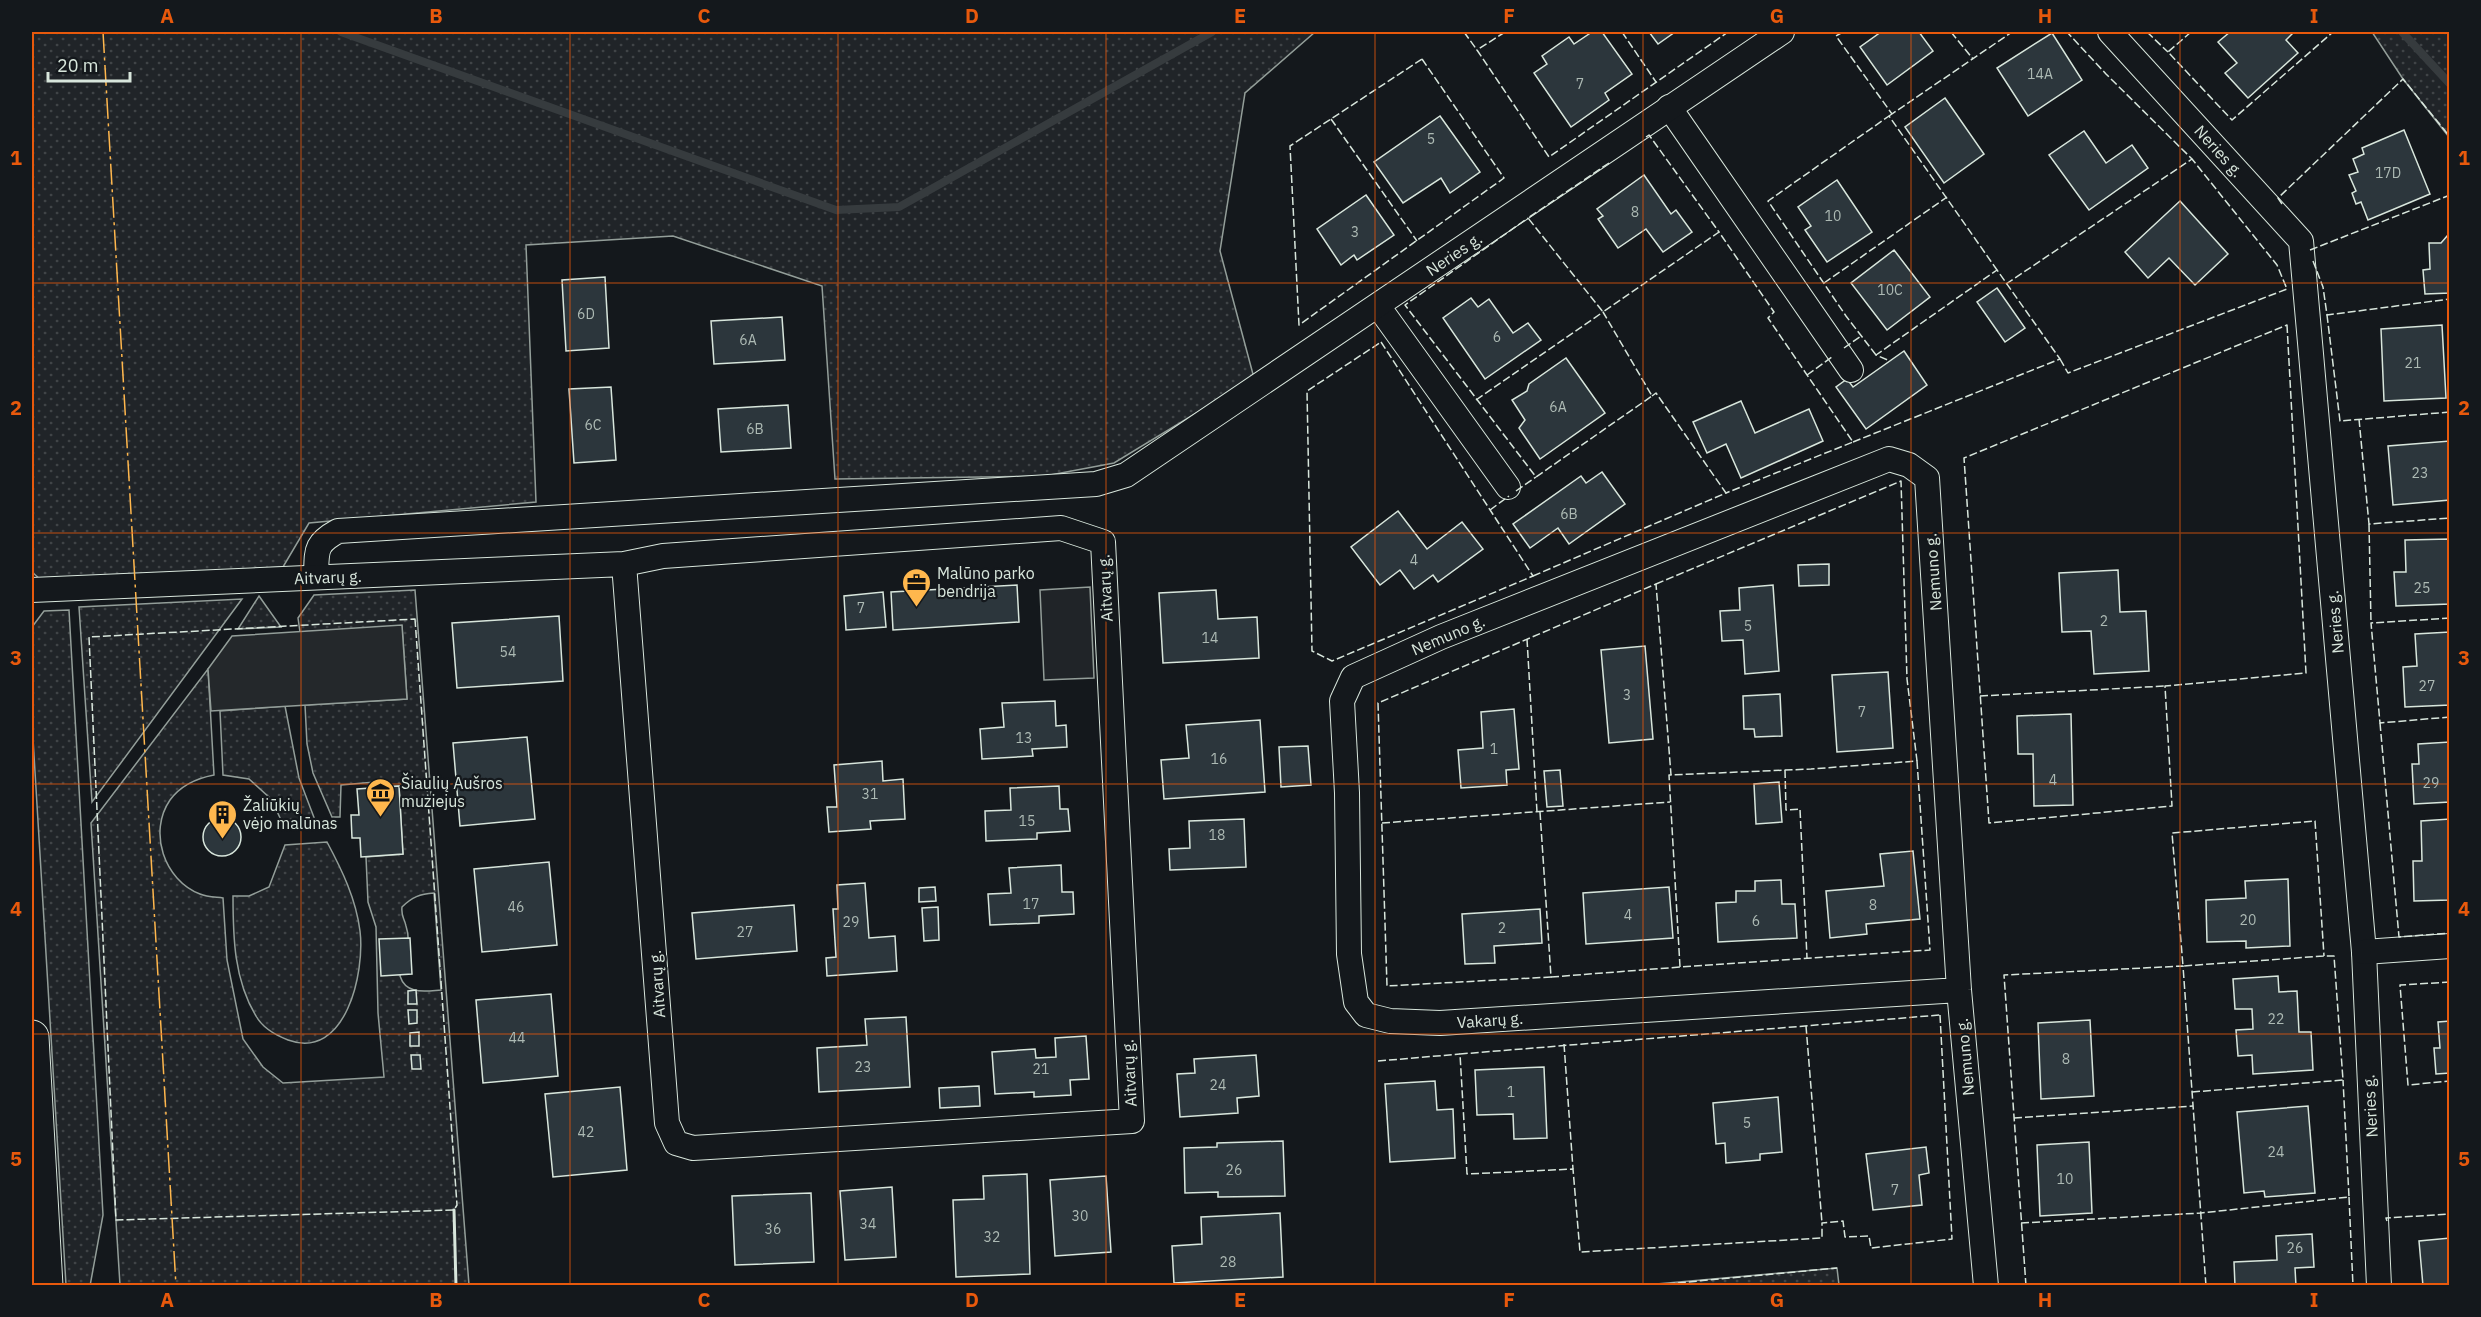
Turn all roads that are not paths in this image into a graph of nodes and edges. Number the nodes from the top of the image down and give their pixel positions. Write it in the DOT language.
graph roads {
  1 [pos="1782,32"];
  2 [pos="2110,32"];
  3 [pos="1669,107"];
  4 [pos="1378,306"];
  5 [pos="1851,370"];
  6 [pos="1508,487"];
  7 [pos="624,564"];
  8 [pos="316,577"];
  9 [pos="32,590"];
  10 [pos="1353,677"];
  11 [pos="2450,946"];
  12 [pos="2364,952"];
  13 [pos="1959,990"];
  14 [pos="32,1037"];
  15 [pos="46,1286"];
  16 [pos="1986,1286"];
  17 [pos="2379,1286"];
  1 -- 3 [label="street, Neries g."];
  2 -- 12 [label="street, Neries g."];
  3 -- 4 [label="street, Neries g."];
  3 -- 5 [label="street"];
  4 -- 6 [label="street"];
  4 -- 8 [label="street, Neries g."];
  7 -- 7 [label="street, Aitvarų g."];
  7 -- 8 [label="street, Aitvarų g."];
  8 -- 9 [label="street, Aitvarų g."];
  10 -- 13 [label="street, Vakarų g."];
  10 -- 13 [label="street, Nemuno g."];
  11 -- 12 [label="street"];
  12 -- 17 [label="street, Neries g."];
  13 -- 16 [label="street, Nemuno g."];
  14 -- 15 [label="main road"];
}
